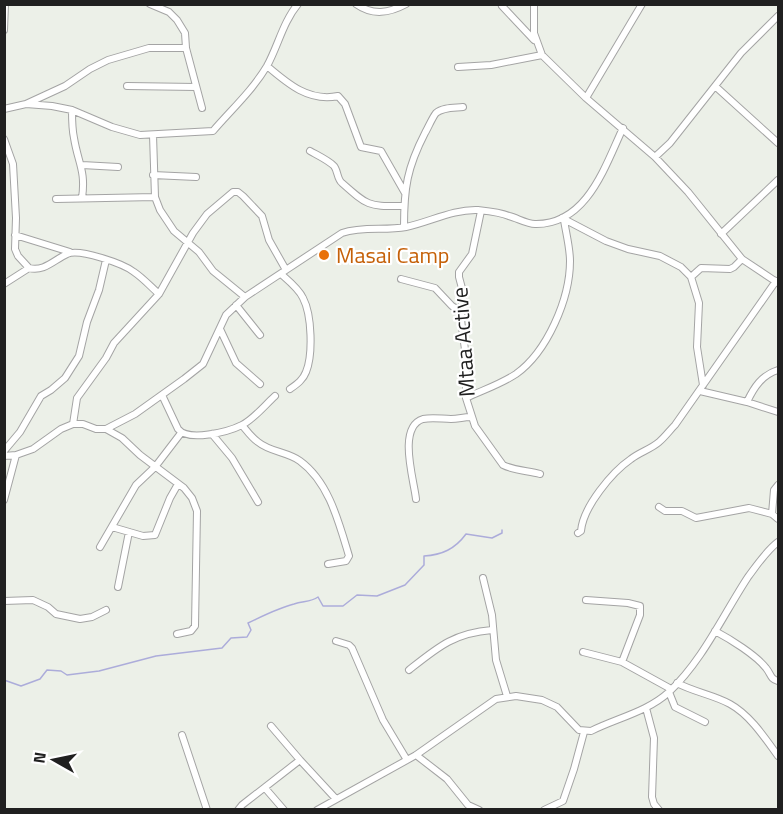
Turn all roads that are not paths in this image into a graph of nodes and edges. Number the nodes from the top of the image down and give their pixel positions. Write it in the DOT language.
graph roads {
  1 [pos="5,4"];
  2 [pos="150,4"];
  3 [pos="298,4"];
  4 [pos="356,4"];
  5 [pos="406,4"];
  6 [pos="534,4"];
  7 [pos="642,4"];
  8 [pos="502,6"];
  9 [pos="778,16"];
  10 [pos="4,30"];
  11 [pos="536,43"];
  12 [pos="186,48"];
  13 [pos="542,55"];
  14 [pos="267,66"];
  15 [pos="458,67"];
  16 [pos="127,86"];
  17 [pos="715,86"];
  18 [pos="196,87"];
  19 [pos="586,98"];
  20 [pos="26,104"];
  21 [pos="464,107"];
  22 [pos="202,108"];
  23 [pos="4,109"];
  24 [pos="72,110"];
  25 [pos="623,128"];
  26 [pos="153,135"];
  27 [pos="4,139"];
  28 [pos="778,143"];
  29 [pos="310,151"];
  30 [pos="655,157"];
  31 [pos="82,165"];
  32 [pos="118,167"];
  33 [pos="153,175"];
  34 [pos="196,177"];
  35 [pos="778,180"];
  36 [pos="405,193"];
  37 [pos="155,197"];
  38 [pos="82,198"];
  39 [pos="57,200"];
  40 [pos="404,206"];
  41 [pos="481,211"];
  42 [pos="563,219"];
  43 [pos="404,227"];
  44 [pos="721,234"];
  45 [pos="15,235"];
  46 [pos="188,244"];
  47 [pos="70,252"];
  48 [pos="106,260"];
  49 [pos="742,260"];
  50 [pos="29,268"];
  51 [pos="284,272"];
  52 [pos="691,277"];
  53 [pos="401,279"];
  54 [pos="777,282"];
  55 [pos="4,284"];
  56 [pos="159,294"];
  57 [pos="245,297"];
  58 [pos="236,305"];
  59 [pos="462,312"];
  60 [pos="220,330"];
  61 [pos="260,335"];
  62 [pos="778,370"];
  63 [pos="260,384"];
  64 [pos="290,388"];
  65 [pos="701,388"];
  66 [pos="162,395"];
  67 [pos="275,396"];
  68 [pos="466,398"];
  69 [pos="747,402"];
  70 [pos="778,412"];
  71 [pos="471,417"];
  72 [pos="73,424"];
  73 [pos="242,425"];
  74 [pos="106,429"];
  75 [pos="181,433"];
  76 [pos="212,434"];
  77 [pos="4,451"];
  78 [pos="16,455"];
  79 [pos="4,456"];
  80 [pos="155,467"];
  81 [pos="540,474"];
  82 [pos="178,484"];
  83 [pos="778,485"];
  84 [pos="416,498"];
  85 [pos="4,500"];
  86 [pos="258,502"];
  87 [pos="659,507"];
  88 [pos="772,514"];
  89 [pos="778,519"];
  90 [pos="112,527"];
  91 [pos="129,532"];
  92 [pos="578,533"];
  93 [pos="778,542"];
  94 [pos="100,547"];
  95 [pos="328,564"];
  96 [pos="483,578"];
  97 [pos="118,587"];
  98 [pos="586,600"];
  99 [pos="4,601"];
  100 [pos="106,610"];
  101 [pos="492,630"];
  102 [pos="715,631"];
  103 [pos="177,633"];
  104 [pos="336,641"];
  105 [pos="583,652"];
  106 [pos="622,662"];
  107 [pos="409,670"];
  108 [pos="778,681"];
  109 [pos="677,683"];
  110 [pos="670,691"];
  111 [pos="507,696"];
  112 [pos="646,708"];
  113 [pos="705,722"];
  114 [pos="272,726"];
  115 [pos="584,732"];
  116 [pos="182,735"];
  117 [pos="416,755"];
  118 [pos="778,756"];
  119 [pos="300,760"];
  120 [pos="406,760"];
  121 [pos="265,788"];
  122 [pos="336,799"];
  123 [pos="563,801"];
  124 [pos="207,810"];
  125 [pos="238,810"];
  126 [pos="284,810"];
  127 [pos="317,810"];
  128 [pos="479,810"];
  129 [pos="544,810"];
  130 [pos="563,810"];
  131 [pos="659,810"];
  1 -- 10 [label="street"];
  2 -- 12 [label="street"];
  3 -- 14 [label="street"];
  4 -- 5 [label="street"];
  6 -- 11 [label="street"];
  7 -- 19 [label="street"];
  8 -- 11 [label="street"];
  9 -- 17 [label="street"];
  11 -- 13 [label="street"];
  12 -- 18 [label="street"];
  12 -- 20 [label="street"];
  13 -- 15 [label="street"];
  13 -- 19 [label="street"];
  14 -- 26 [label="street"];
  14 -- 36 [label="street"];
  16 -- 18 [label="street"];
  17 -- 28 [label="street"];
  17 -- 30 [label="street"];
  18 -- 22 [label="street"];
  19 -- 25 [label="street"];
  20 -- 23 [label="street"];
  20 -- 24 [label="street"];
  21 -- 36 [label="street"];
  24 -- 26 [label="street"];
  24 -- 31 [label="street"];
  25 -- 30 [label="street"];
  25 -- 42 [label="street"];
  26 -- 33 [label="street"];
  27 -- 45 [label="street"];
  29 -- 40 [label="street"];
  30 -- 44 [label="street"];
  31 -- 32 [label="street"];
  31 -- 38 [label="street"];
  33 -- 34 [label="street"];
  33 -- 37 [label="street"];
  35 -- 44 [label="street"];
  36 -- 40 [label="street"];
  37 -- 38 [label="street"];
  37 -- 46 [label="street"];
  38 -- 39 [label="street"];
  40 -- 43 [label="street"];
  41 -- 42 [label="street"];
  41 -- 43 [label="street"];
  41 -- 59 [label="street, Mtaa Active"];
  42 -- 52 [label="street"];
  42 -- 68 [label="street"];
  43 -- 51 [label="street"];
  44 -- 49 [label="street"];
  45 -- 47 [label="street"];
  45 -- 50 [label="street"];
  46 -- 51 [label="street"];
  46 -- 56 [label="street"];
  46 -- 57 [label="street"];
  47 -- 48 [label="street"];
  47 -- 50 [label="street"];
  48 -- 56 [label="street"];
  48 -- 77 [label="street"];
  49 -- 52 [label="street"];
  49 -- 54 [label="street"];
  50 -- 55 [label="street"];
  51 -- 57 [label="street"];
  51 -- 64 [label="street"];
  52 -- 65 [label="street"];
  53 -- 59 [label="street"];
  54 -- 65 [label="street"];
  56 -- 72 [label="street"];
  57 -- 58 [label="street"];
  58 -- 60 [label="street"];
  58 -- 61 [label="street"];
  59 -- 68 [label="street, Mtaa Active"];
  60 -- 63 [label="street"];
  60 -- 66 [label="street"];
  62 -- 69 [label="street"];
  65 -- 69 [label="street"];
  65 -- 92 [label="street"];
  66 -- 74 [label="street"];
  66 -- 75 [label="street"];
  67 -- 73 [label="street"];
  68 -- 71 [label="street, Mtaa Active"];
  69 -- 70 [label="street"];
  71 -- 81 [label="street, Mtaa Active"];
  71 -- 84 [label="street"];
  72 -- 74 [label="street"];
  72 -- 78 [label="street"];
  73 -- 76 [label="street"];
  73 -- 95 [label="street"];
  74 -- 80 [label="street"];
  75 -- 76 [label="street"];
  75 -- 80 [label="street"];
  76 -- 86 [label="street"];
  78 -- 79 [label="street"];
  78 -- 85 [label="street"];
  80 -- 82 [label="street"];
  80 -- 90 [label="street"];
  82 -- 91 [label="street"];
  82 -- 103 [label="street"];
  83 -- 88 [label="street"];
  87 -- 88 [label="street"];
  88 -- 89 [label="street"];
  90 -- 91 [label="street"];
  90 -- 94 [label="street"];
  91 -- 97 [label="street"];
  93 -- 102 [label="street"];
  96 -- 101 [label="street"];
  98 -- 106 [label="street"];
  99 -- 100 [label="street"];
  101 -- 107 [label="street"];
  101 -- 111 [label="street"];
  102 -- 108 [label="street"];
  102 -- 109 [label="street"];
  104 -- 120 [label="street"];
  105 -- 106 [label="street"];
  106 -- 110 [label="street"];
  109 -- 110 [label="street"];
  109 -- 118 [label="street"];
  110 -- 112 [label="street"];
  110 -- 113 [label="street"];
  111 -- 115 [label="street"];
  111 -- 117 [label="street"];
  112 -- 115 [label="street"];
  112 -- 131 [label="street"];
  114 -- 119 [label="street"];
  115 -- 123 [label="street"];
  116 -- 124 [label="street"];
  117 -- 120 [label="street"];
  117 -- 128 [label="street"];
  119 -- 121 [label="street"];
  119 -- 122 [label="street"];
  120 -- 122 [label="street"];
  121 -- 125 [label="street"];
  121 -- 126 [label="street"];
  122 -- 127 [label="street"];
  123 -- 129 [label="street"];
  123 -- 130 [label="street"];
}
